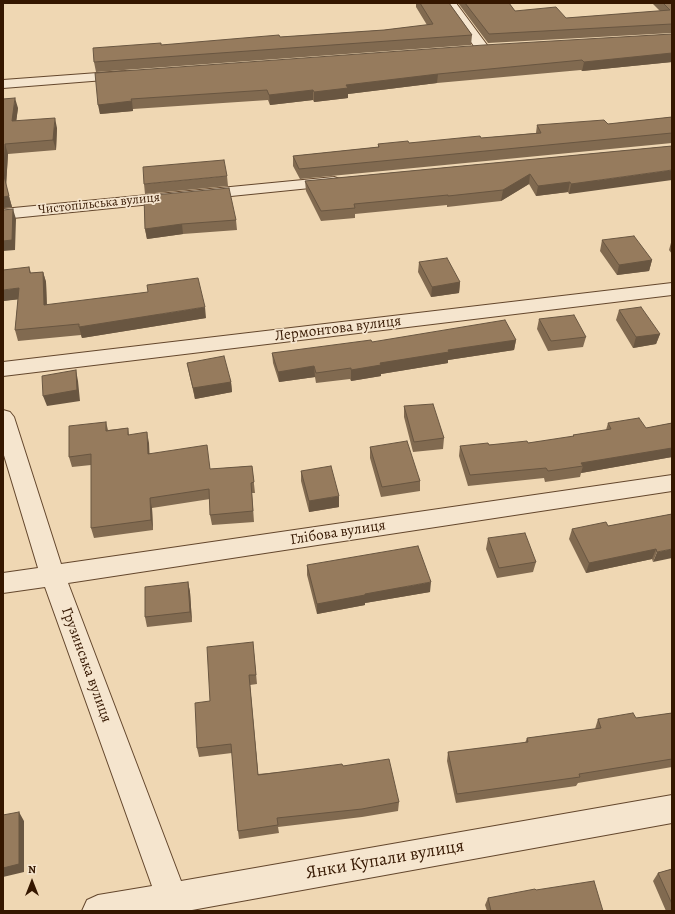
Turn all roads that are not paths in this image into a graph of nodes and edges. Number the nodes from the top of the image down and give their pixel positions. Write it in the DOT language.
graph roads {
  1 [pos="450,3"];
  2 [pos="499,48"];
  3 [pos="483,49"];
  4 [pos="468,50"];
  5 [pos="137,74"];
  6 [pos="3,84"];
  7 [pos="349,180"];
  8 [pos="3,214"];
  9 [pos="672,289"];
  10 [pos="3,369"];
  11 [pos="3,417"];
  12 [pos="672,483"];
  13 [pos="53,576"];
  14 [pos="3,583"];
  15 [pos="672,809"];
  16 [pos="174,905"];
  17 [pos="98,911"];
  1 -- 3 [label="street"];
  2 -- 3 [label="street"];
  3 -- 4 [label="street"];
  5 -- 6 [label="street"];
  7 -- 8 [label="street, Чистопільська вулиця"];
  9 -- 10 [label="street, Лермонтова вулиця"];
  11 -- 13 [label="street, Грузинська вулиця"];
  12 -- 13 [label="street, Глібова вулиця"];
  13 -- 14 [label="street, Глібова вулиця"];
  13 -- 16 [label="street, Грузинська вулиця"];
  15 -- 16 [label="street, Янки Купали вулиця"];
  16 -- 17 [label="street, Янки Купали вулиця"];
}
